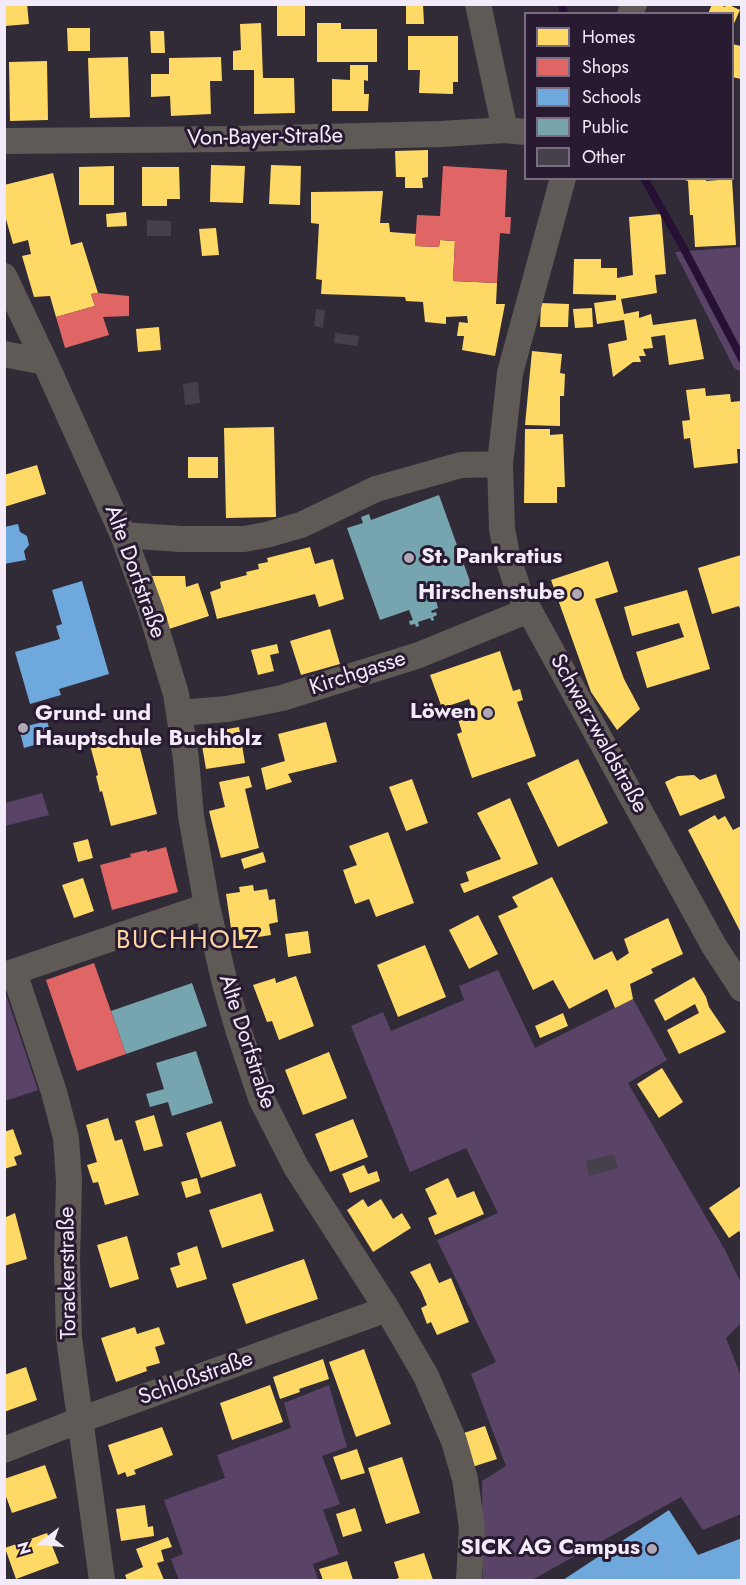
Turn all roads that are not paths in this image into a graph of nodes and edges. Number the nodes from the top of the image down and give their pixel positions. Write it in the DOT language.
graph roads {
  1 [pos="478,4"];
  2 [pos="515,131"];
  3 [pos="4,141"];
  4 [pos="562,180"];
  5 [pos="4,276"];
  6 [pos="4,354"];
  7 [pos="45,362"];
  8 [pos="500,464"];
  9 [pos="123,535"];
  10 [pos="529,610"];
  11 [pos="180,713"];
  12 [pos="207,906"];
  13 [pos="9,974"];
  14 [pos="741,989"];
  15 [pos="387,1309"];
  16 [pos="80,1420"];
  17 [pos="4,1450"];
  18 [pos="102,1581"];
  19 [pos="470,1581"];
  1 -- 2 [label="street"];
  2 -- 3 [label="street, Von-Bayer-Straße"];
  4 -- 8 [label="street, Schwarzwaldstraße"];
  5 -- 7 [label="street, Alte Dorfstraße"];
  6 -- 7 [label="street"];
  7 -- 9 [label="street, Alte Dorfstraße"];
  8 -- 9 [label="street"];
  8 -- 10 [label="street, Schwarzwaldstraße"];
  9 -- 11 [label="street, Alte Dorfstraße"];
  10 -- 11 [label="street, Kirchgasse"];
  10 -- 14 [label="street, Schwarzwaldstraße"];
  11 -- 12 [label="street, Alte Dorfstraße"];
  12 -- 13 [label="street"];
  12 -- 15 [label="street, Alte Dorfstraße"];
  13 -- 16 [label="street, Torackerstraße"];
  15 -- 16 [label="street, Schloßstraße"];
  15 -- 19 [label="street, Alte Dorfstraße"];
  16 -- 17 [label="street, Schloßstraße"];
  16 -- 18 [label="street, Torackerstraße"];
}
